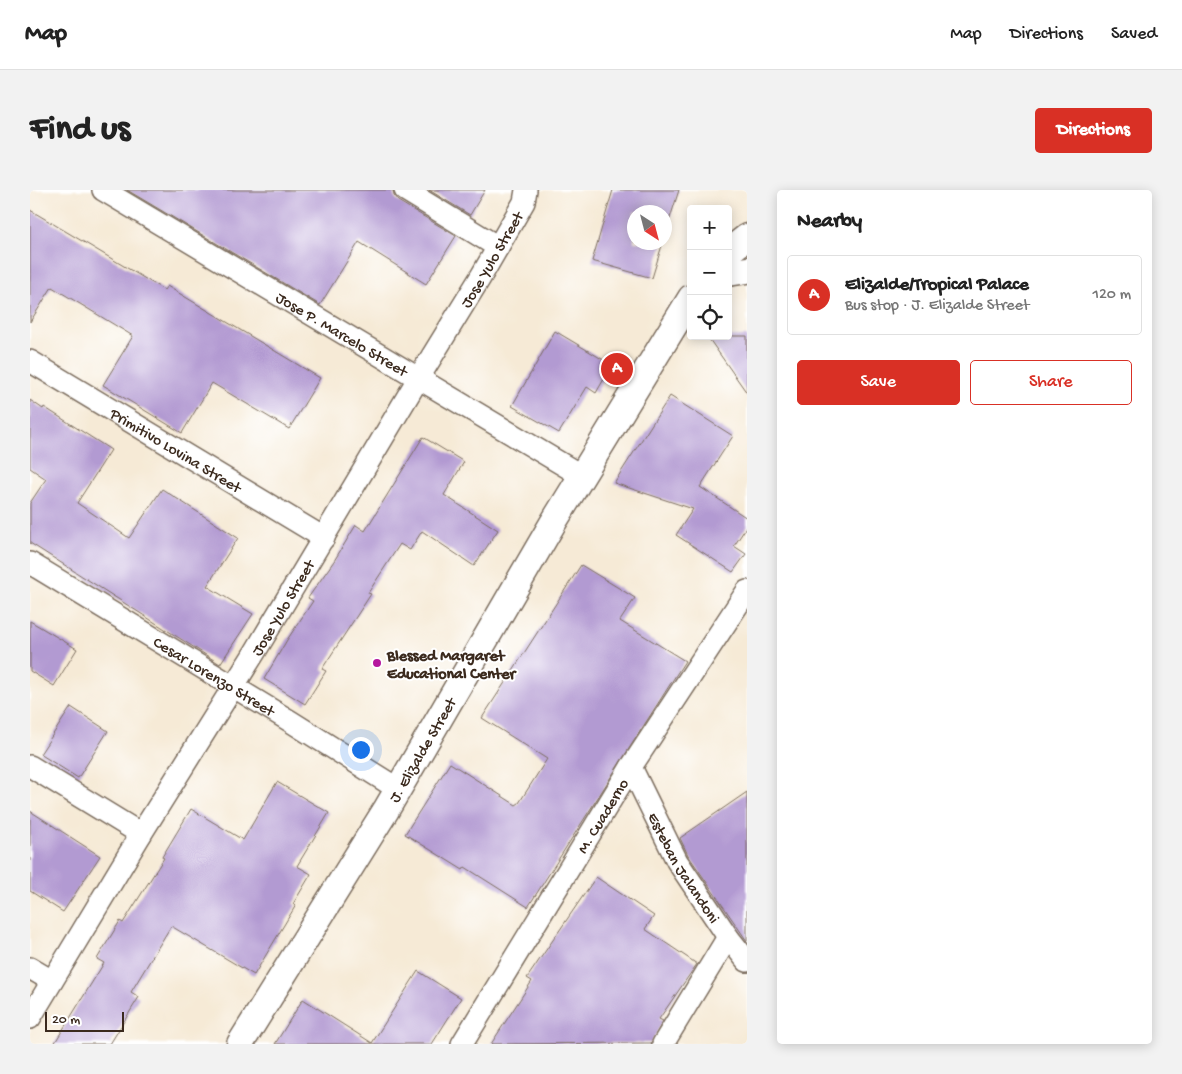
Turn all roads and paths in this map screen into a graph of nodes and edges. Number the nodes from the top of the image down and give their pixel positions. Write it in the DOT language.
graph roads {
  1 [pos="103,190"];
  2 [pos="405,190"];
  3 [pos="526,190"];
  4 [pos="747,237"];
  5 [pos="498,247"];
  6 [pos="731,250"];
  7 [pos="747,270"];
  8 [pos="732,272"];
  9 [pos="687,305"];
  10 [pos="30,361"];
  11 [pos="418,379"];
  12 [pos="582,476"];
  13 [pos="324,538"];
  14 [pos="30,563"];
  15 [pos="746,593"];
  16 [pos="234,687"];
  17 [pos="30,766"];
  18 [pos="631,767"];
  19 [pos="398,789"];
  20 [pos="140,834"];
  21 [pos="728,937"];
  22 [pos="747,961"];
  23 [pos="30,968"];
  24 [pos="52,981"];
  25 [pos="30,1018"];
  26 [pos="240,1044"];
  27 [pos="462,1044"];
  28 [pos="663,1044"];
  1 -- 11 [label="street, Jose P. Marcelo Street"];
  2 -- 5 [label="street"];
  3 -- 5 [label="street, Jose Yulo Street"];
  4 -- 6 [label="street"];
  5 -- 11 [label="street, Jose Yulo Street"];
  7 -- 8 [label="street"];
  9 -- 12 [label="street, J. Elizalde Street"];
  10 -- 13 [label="street, Primitivo Lovina Street"];
  11 -- 12 [label="street, Jose P. Marcelo Street"];
  11 -- 13 [label="street, Jose Yulo Street"];
  12 -- 19 [label="street, J. Elizalde Street"];
  13 -- 16 [label="street, Jose Yulo Street"];
  14 -- 16 [label="street, Cesar Lorenzo Street"];
  15 -- 18 [label="street, M. Cuaderno"];
  16 -- 19 [label="street, Cesar Lorenzo Street"];
  16 -- 20 [label="street, Jose Yulo Street"];
  17 -- 20 [label="street"];
  18 -- 21 [label="street, Esteban Jalandoni"];
  18 -- 27 [label="street, M. Cuaderno"];
  19 -- 26 [label="street, J. Elizalde Street"];
  20 -- 24 [label="street, Jose Yulo Street"];
  21 -- 22 [label="street, Esteban Jalandoni"];
  21 -- 28 [label="street"];
  23 -- 24 [label="street"];
  24 -- 25 [label="street, Jose Yulo Street"];
}
